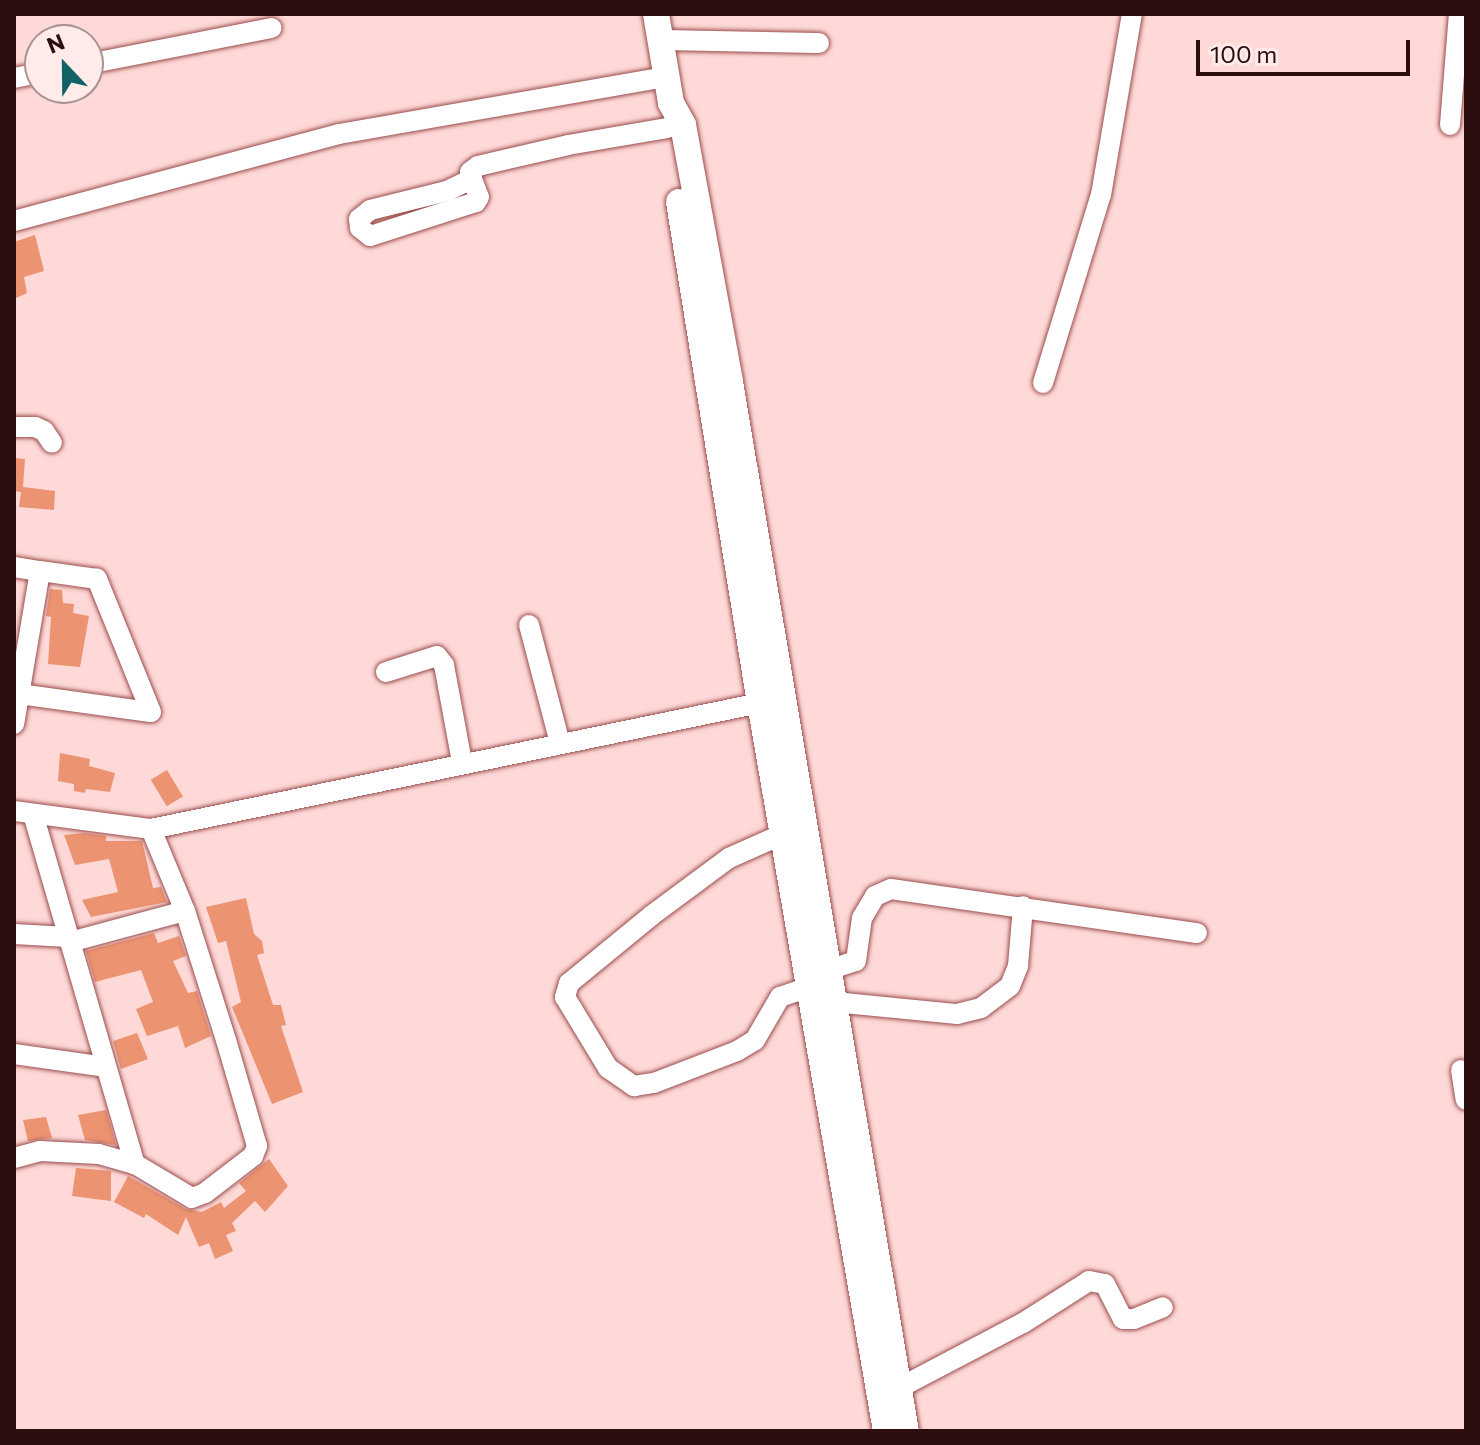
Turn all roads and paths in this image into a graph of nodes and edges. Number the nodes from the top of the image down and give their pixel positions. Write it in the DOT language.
graph roads {
  1 [pos="1132,14"];
  2 [pos="1459,14"];
  3 [pos="658,27"];
  4 [pos="271,28"];
  5 [pos="819,43"];
  6 [pos="104,61"];
  7 [pos="666,77"];
  8 [pos="669,116"];
  9 [pos="1450,125"];
  10 [pos="472,179"];
  11 [pos="14,221"];
  12 [pos="1043,383"];
  13 [pos="14,427"];
  14 [pos="52,443"];
  15 [pos="14,567"];
  16 [pos="40,571"];
  17 [pos="529,625"];
  18 [pos="386,672"];
  19 [pos="19,694"];
  20 [pos="760,703"];
  21 [pos="14,724"];
  22 [pos="560,743"];
  23 [pos="462,762"];
  24 [pos="24,813"];
  25 [pos="151,829"];
  26 [pos="783,834"];
  27 [pos="1023,906"];
  28 [pos="185,911"];
  29 [pos="1197,933"];
  30 [pos="14,934"];
  31 [pos="69,939"];
  32 [pos="819,978"];
  33 [pos="834,1002"];
  34 [pos="14,1054"];
  35 [pos="105,1067"];
  36 [pos="1461,1070"];
  37 [pos="1466,1100"];
  38 [pos="14,1158"];
  39 [pos="135,1164"];
  40 [pos="1163,1307"];
  41 [pos="899,1388"];
  42 [pos="886,1431"];
  43 [pos="906,1431"];
  1 -- 12 [label="street"];
  2 -- 9 [label="street"];
  3 -- 5 [label="street"];
  3 -- 7 [label="main road"];
  4 -- 6 [label="street"];
  7 -- 8 [label="main road"];
  7 -- 11 [label="street"];
  8 -- 10 [label="street"];
  8 -- 20 [label="main road"];
  8 -- 32 [label="main road"];
  10 -- 10 [label="street"];
  13 -- 14 [label="street"];
  15 -- 16 [label="street"];
  16 -- 19 [label="street"];
  16 -- 19 [label="street"];
  17 -- 22 [label="street"];
  18 -- 23 [label="street"];
  19 -- 21 [label="street"];
  20 -- 22 [label="street"];
  20 -- 26 [label="main road"];
  22 -- 23 [label="street"];
  23 -- 25 [label="street"];
  24 -- 25 [label="street"];
  24 -- 31 [label="street"];
  25 -- 28 [label="street"];
  26 -- 32 [label="main road"];
  26 -- 32 [label="street"];
  27 -- 29 [label="street"];
  27 -- 32 [label="street"];
  27 -- 33 [label="street"];
  28 -- 31 [label="street"];
  28 -- 39 [label="street"];
  30 -- 31 [label="street"];
  31 -- 35 [label="street"];
  32 -- 33 [label="main road"];
  32 -- 42 [label="main road"];
  33 -- 41 [label="main road"];
  34 -- 35 [label="street"];
  35 -- 39 [label="street"];
  36 -- 37 [label="street"];
  38 -- 39 [label="street"];
  40 -- 41 [label="street"];
  41 -- 43 [label="main road"];
}
